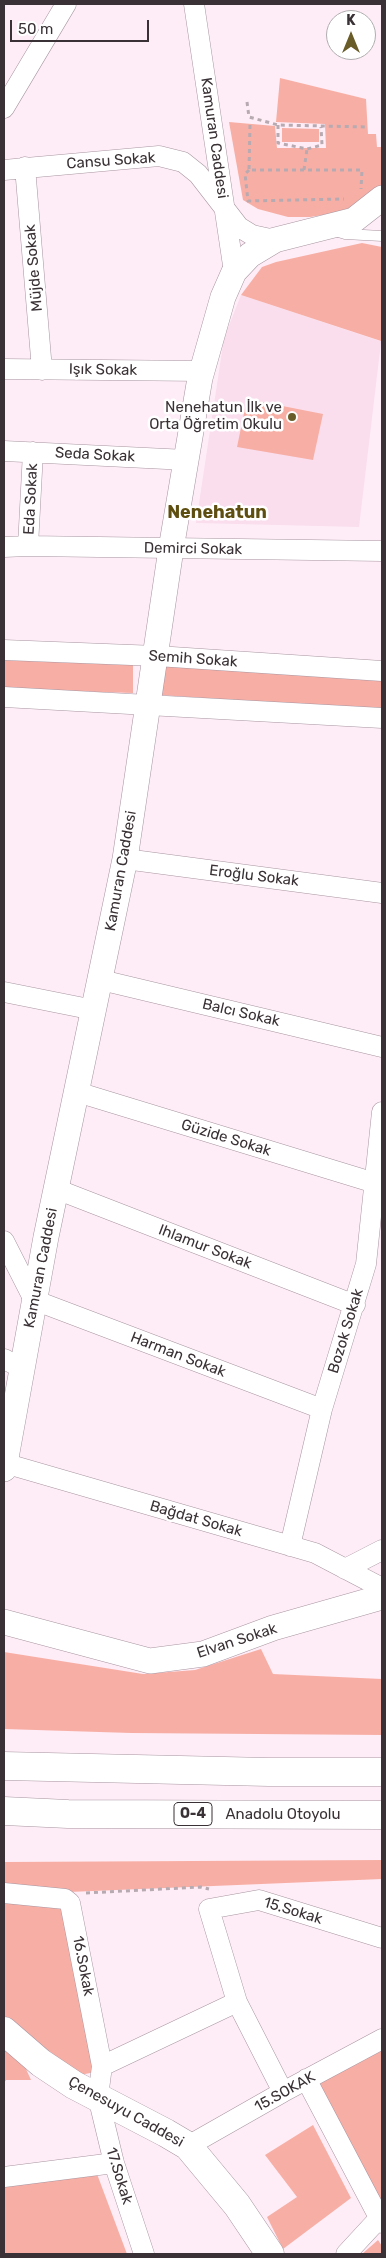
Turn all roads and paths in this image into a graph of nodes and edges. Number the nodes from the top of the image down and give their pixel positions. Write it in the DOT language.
graph roads {
  1 [pos="66,4"];
  2 [pos="194,4"];
  3 [pos="247,102"];
  4 [pos="4,108"];
  5 [pos="250,125"];
  6 [pos="278,125"];
  7 [pos="321,127"];
  8 [pos="368,127"];
  9 [pos="307,149"];
  10 [pos="25,167"];
  11 [pos="4,170"];
  12 [pos="249,170"];
  13 [pos="304,170"];
  14 [pos="371,198"];
  15 [pos="351,199"];
  16 [pos="224,207"];
  17 [pos="327,228"];
  18 [pos="382,236"];
  19 [pos="275,240"];
  20 [pos="234,272"];
  21 [pos="4,369"];
  22 [pos="42,370"];
  23 [pos="202,371"];
  24 [pos="4,451"];
  25 [pos="33,452"];
  26 [pos="187,460"];
  27 [pos="28,546"];
  28 [pos="4,547"];
  29 [pos="171,549"];
  30 [pos="382,551"];
  31 [pos="4,650"];
  32 [pos="156,656"];
  33 [pos="382,671"];
  34 [pos="4,697"];
  35 [pos="148,704"];
  36 [pos="382,718"];
  37 [pos="125,859"];
  38 [pos="382,893"];
  39 [pos="101,980"];
  40 [pos="4,992"];
  41 [pos="94,1010"];
  42 [pos="382,1047"];
  43 [pos="77,1092"];
  44 [pos="382,1112"];
  45 [pos="375,1183"];
  46 [pos="56,1189"];
  47 [pos="4,1241"];
  48 [pos="374,1265"];
  49 [pos="34,1300"];
  50 [pos="355,1305"];
  51 [pos="13,1363"];
  52 [pos="322,1409"];
  53 [pos="4,1465"];
  54 [pos="290,1546"];
  55 [pos="382,1550"];
  56 [pos="346,1569"];
  57 [pos="382,1588"];
  58 [pos="382,1597"];
  59 [pos="4,1622"];
  60 [pos="4,1766"];
  61 [pos="382,1772"];
  62 [pos="4,1812"];
  63 [pos="382,1815"];
  64 [pos="211,1889"];
  65 [pos="4,1893"];
  66 [pos="64,1899"];
  67 [pos="382,1938"];
  68 [pos="237,2002"];
  69 [pos="4,2031"];
  70 [pos="382,2039"];
  71 [pos="102,2066"];
  72 [pos="306,2080"];
  73 [pos="283,2092"];
  74 [pos="98,2097"];
  75 [pos="188,2146"];
  76 [pos="114,2163"];
  77 [pos="4,2177"];
  78 [pos="381,2218"];
  79 [pos="144,2254"];
  80 [pos="270,2254"];
  81 [pos="346,2254"];
  1 -- 4 [label="street"];
  2 -- 16 [label="street, Kamuran Caddesi"];
  3 -- 6 [label="path"];
  5 -- 12 [label="path"];
  6 -- 7 [label="path"];
  6 -- 9 [label="path"];
  7 -- 8 [label="path"];
  7 -- 9 [label="path"];
  9 -- 13 [label="path"];
  10 -- 11 [label="street, Cansu Sokak"];
  10 -- 16 [label="street, Cansu Sokak"];
  10 -- 22 [label="street, Müjde Sokak"];
  12 -- 13 [label="path"];
  12 -- 15 [label="path"];
  13 -- 14 [label="path"];
  14 -- 17 [label="street, Kamuran Caddesi"];
  16 -- 19 [label="street, Cansu Sokak"];
  16 -- 20 [label="street, Kamuran Caddesi"];
  17 -- 18 [label="lane"];
  17 -- 19 [label="street, Kamuran Caddesi"];
  19 -- 20 [label="street, Kamuran Caddesi"];
  20 -- 23 [label="street, Kamuran Caddesi"];
  21 -- 22 [label="street, Işık Sokak"];
  22 -- 23 [label="street, Işık Sokak"];
  23 -- 26 [label="street, Kamuran Caddesi"];
  24 -- 25 [label="street, Seda Sokak"];
  25 -- 26 [label="street, Seda Sokak"];
  25 -- 27 [label="street, Eda Sokak"];
  26 -- 29 [label="street, Kamuran Caddesi"];
  27 -- 28 [label="street, Demirci Sokak"];
  27 -- 29 [label="street, Demirci Sokak"];
  29 -- 30 [label="street, Demirci Sokak"];
  29 -- 32 [label="street, Kamuran Caddesi"];
  31 -- 32 [label="street, Semih Sokak"];
  32 -- 33 [label="street, Semih Sokak"];
  32 -- 35 [label="street, Kamuran Caddesi"];
  34 -- 35 [label="street"];
  35 -- 36 [label="street"];
  35 -- 37 [label="street, Kamuran Caddesi"];
  37 -- 38 [label="street, Eroğlu Sokak"];
  37 -- 39 [label="street, Kamuran Caddesi"];
  39 -- 41 [label="street, Kamuran Caddesi"];
  39 -- 42 [label="street, Balcı Sokak"];
  40 -- 41 [label="street"];
  41 -- 43 [label="street, Kamuran Caddesi"];
  43 -- 45 [label="street, Güzide Sokak"];
  43 -- 46 [label="street, Kamuran Caddesi"];
  44 -- 45 [label="street, Bozok Sokak"];
  45 -- 48 [label="street, Bozok Sokak"];
  46 -- 49 [label="street, Kamuran Caddesi"];
  46 -- 50 [label="street, Ihlamur Sokak"];
  47 -- 49 [label="street"];
  48 -- 50 [label="street, Bozok Sokak"];
  49 -- 51 [label="street, Kamuran Caddesi"];
  49 -- 52 [label="street, Harman Sokak"];
  50 -- 52 [label="street, Bozok Sokak"];
  51 -- 53 [label="street, Kamuran Caddesi"];
  52 -- 54 [label="street, Bozok Sokak"];
  53 -- 54 [label="street, Bağdat Sokak"];
  54 -- 56 [label="street, Bağdat Sokak"];
  55 -- 56 [label="street"];
  56 -- 57 [label="street, Bağdat Sokak"];
  58 -- 59 [label="street, Elvan Sokak"];
  60 -- 61 [label="main road"];
  62 -- 63 [label="main road, Anadolu Otoyolu / O-4"];
  64 -- 66 [label="path"];
  65 -- 66 [label="street"];
  66 -- 71 [label="street, 16.Sokak"];
  67 -- 68 [label="street, 15.Sokak"];
  68 -- 71 [label="street"];
  68 -- 73 [label="street, 15.Sokak"];
  69 -- 74 [label="main road, Çenesuyu Caddesi"];
  70 -- 72 [label="street, 15.SOKAK"];
  71 -- 74 [label="street, 16.Sokak"];
  72 -- 73 [label="street, 15.SOKAK"];
  72 -- 78 [label="street"];
  73 -- 75 [label="street, 15.SOKAK"];
  74 -- 75 [label="main road, Çenesuyu Caddesi"];
  74 -- 76 [label="street, 17.Sokak"];
  75 -- 80 [label="main road, Çenesuyu Caddesi"];
  76 -- 77 [label="street"];
  76 -- 79 [label="street, 17.Sokak"];
  78 -- 81 [label="street"];
}
